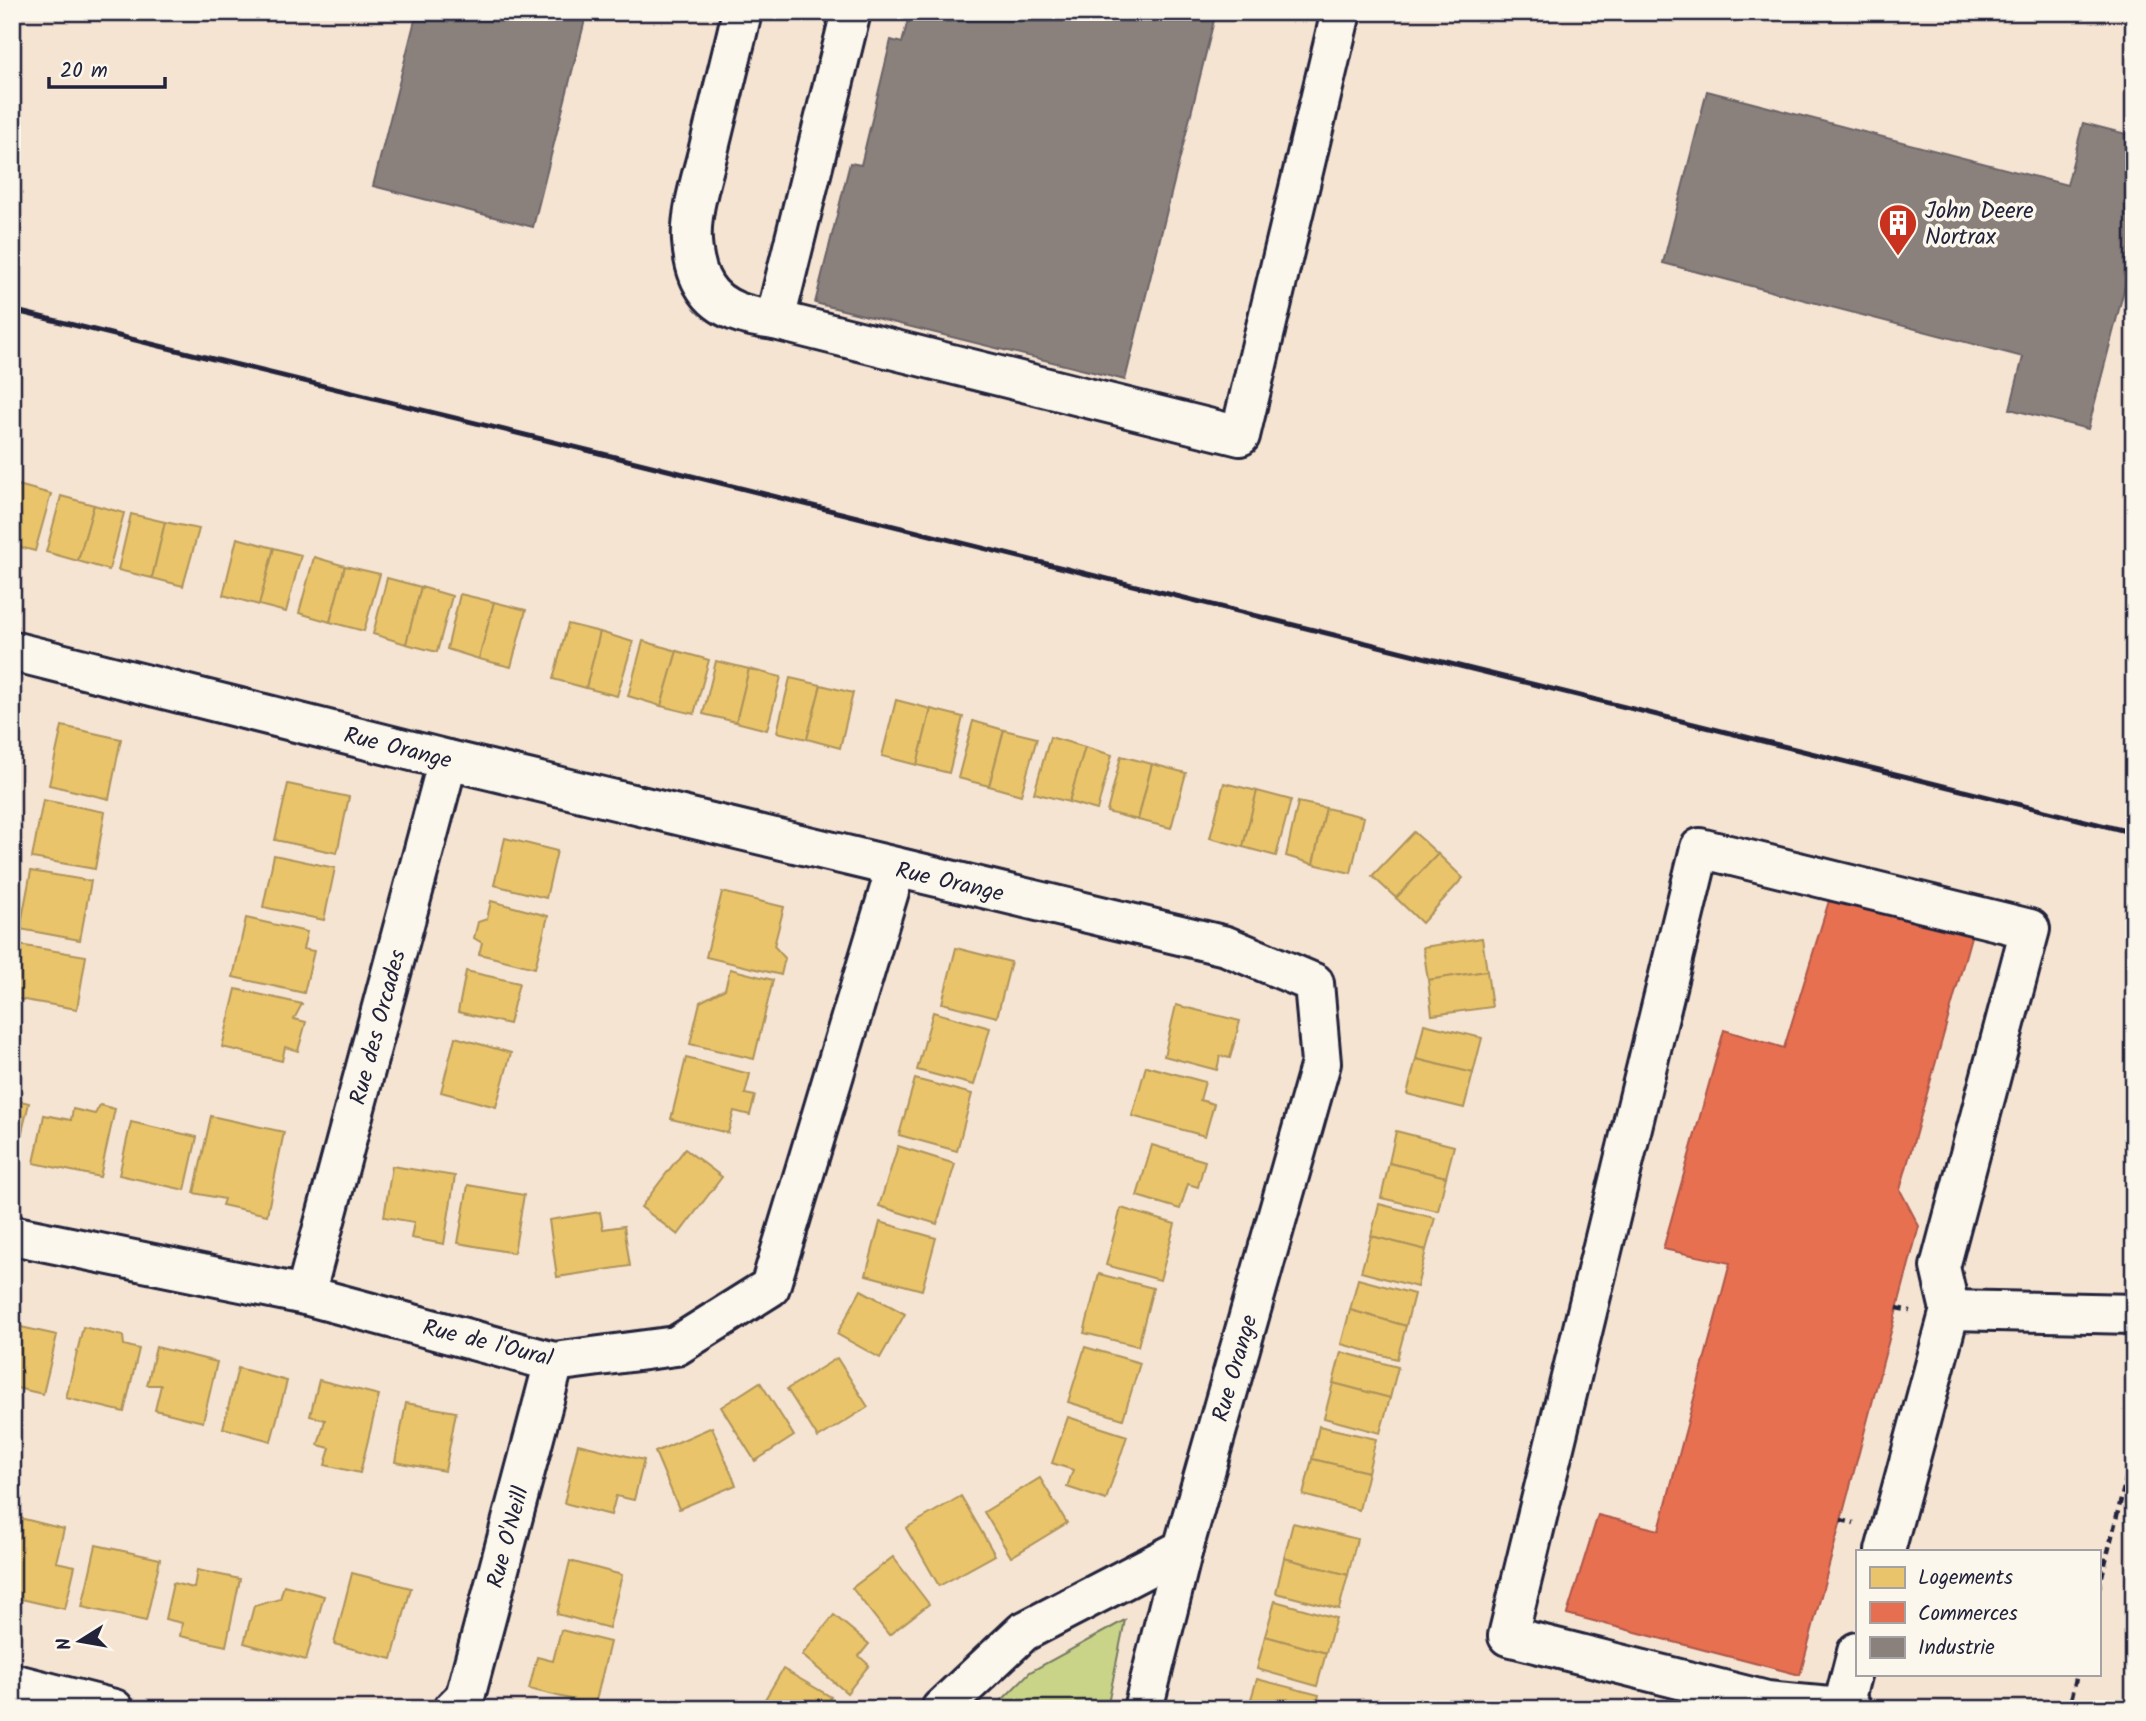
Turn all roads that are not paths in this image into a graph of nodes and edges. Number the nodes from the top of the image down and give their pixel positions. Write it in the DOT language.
graph roads {
  1 [pos="743,12"];
  2 [pos="850,12"];
  3 [pos="1340,12"];
  4 [pos="775,320"];
  5 [pos="12,651"];
  6 [pos="449,760"];
  7 [pos="896,868"];
  8 [pos="12,1235"];
  9 [pos="305,1295"];
  10 [pos="1951,1310"];
  11 [pos="2134,1314"];
  12 [pos="554,1362"];
  13 [pos="1182,1549"];
  14 [pos="1885,1550"];
  15 [pos="1856,1658"];
  16 [pos="12,1683"];
  17 [pos="1847,1708"];
  18 [pos="114,1709"];
  19 [pos="453,1709"];
  20 [pos="941,1709"];
  21 [pos="1143,1709"];
  1 -- 4 [label="street"];
  2 -- 4 [label="street"];
  3 -- 4 [label="street"];
  5 -- 6 [label="street, Rue Orange"];
  6 -- 7 [label="street, Rue Orange"];
  6 -- 9 [label="street, Rue des Orcades"];
  7 -- 12 [label="street, Rue de l'Oural"];
  7 -- 13 [label="street, Rue Orange"];
  8 -- 9 [label="street, Rue de l'Oural"];
  9 -- 12 [label="street, Rue de l'Oural"];
  10 -- 11 [label="street"];
  10 -- 14 [label="street"];
  10 -- 17 [label="street"];
  12 -- 19 [label="street, Rue O'Neill"];
  13 -- 20 [label="street"];
  13 -- 21 [label="street, Rue Orange"];
  15 -- 17 [label="street"];
  16 -- 18 [label="street"];
}
